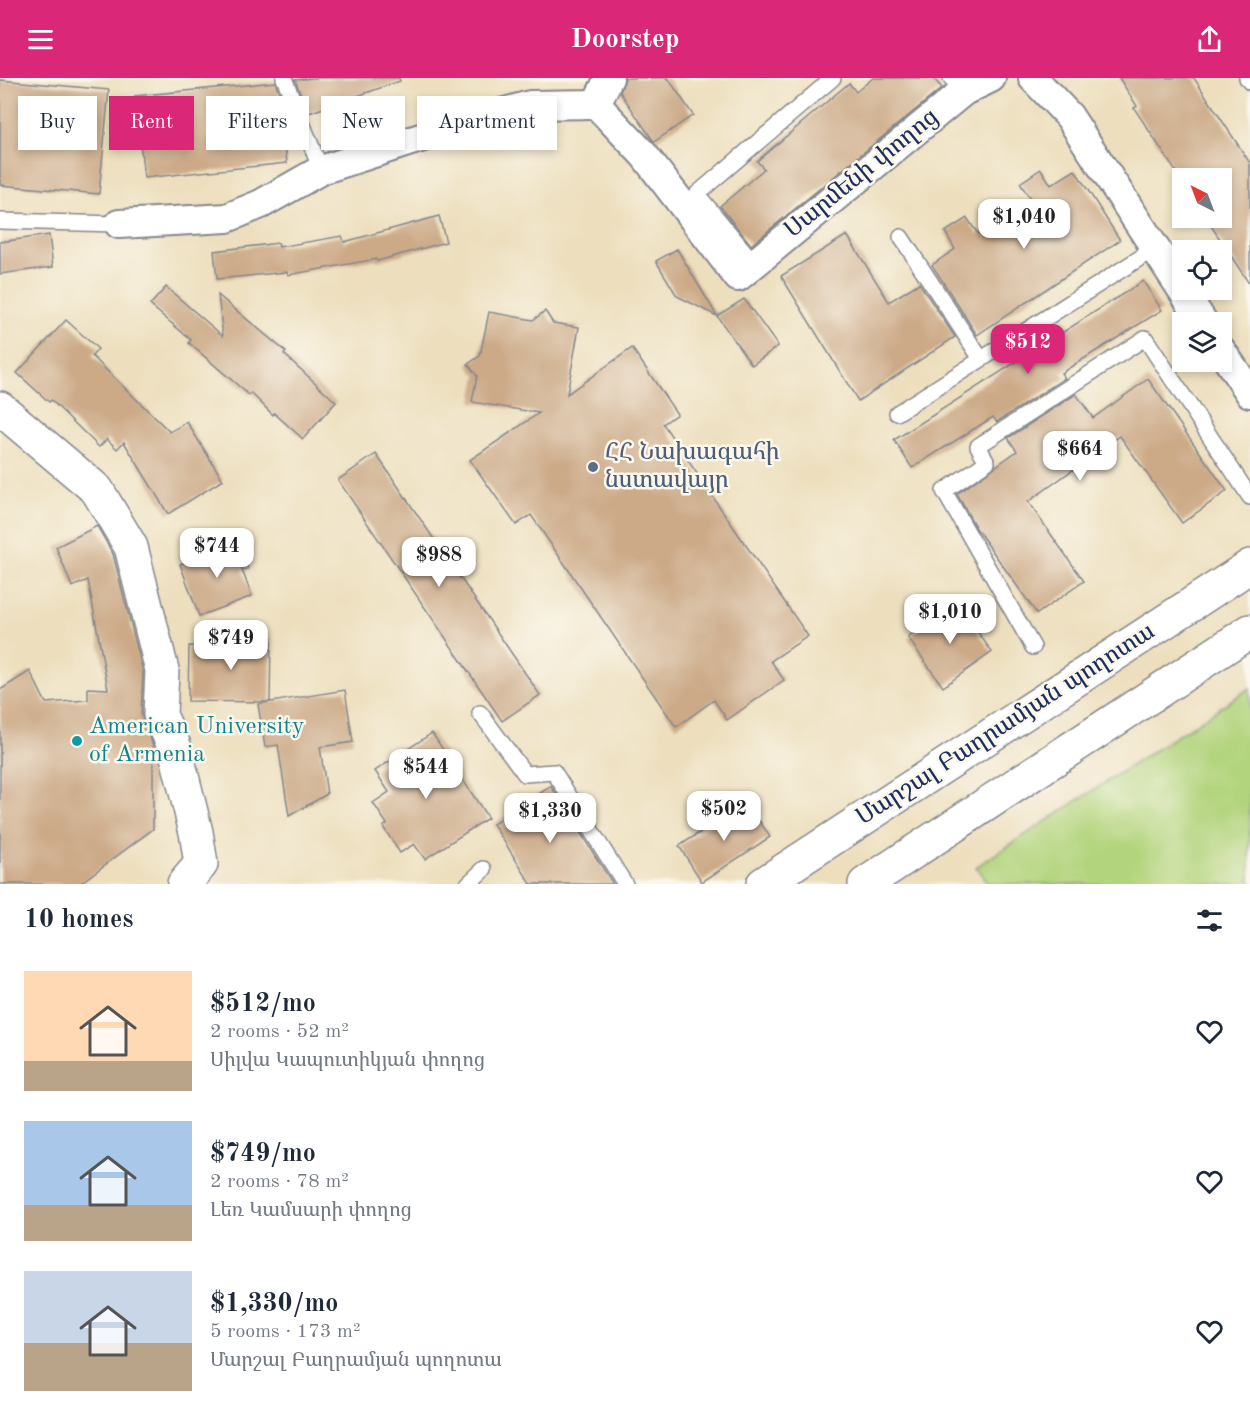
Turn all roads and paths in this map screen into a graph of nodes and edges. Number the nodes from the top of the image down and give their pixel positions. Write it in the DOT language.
graph roads {
  1 [pos="284,78"];
  2 [pos="609,78"];
  3 [pos="833,78"];
  4 [pos="991,78"];
  5 [pos="1033,78"];
  6 [pos="1247,78"];
  7 [pos="1250,82"];
  8 [pos="957,84"];
  9 [pos="596,104"];
  10 [pos="321,170"];
  11 [pos="0,221"];
  12 [pos="119,224"];
  13 [pos="901,237"];
  14 [pos="1154,249"];
  15 [pos="746,270"];
  16 [pos="1196,312"];
  17 [pos="981,359"];
  18 [pos="1232,366"];
  19 [pos="1250,393"];
  20 [pos="0,408"];
  21 [pos="897,413"];
  22 [pos="1250,497"];
  23 [pos="1250,566"];
  24 [pos="1250,631"];
  25 [pos="1033,647"];
  26 [pos="480,713"];
  27 [pos="484,869"];
  28 [pos="184,884"];
  29 [pos="468,884"];
  30 [pos="625,884"];
  31 [pos="762,884"];
  32 [pos="865,884"];
  1 -- 10 [label="lane"];
  2 -- 9 [label="street"];
  3 -- 15 [label="lane"];
  4 -- 8 [label="street, Սարմենի փողոց"];
  5 -- 14 [label="street"];
  6 -- 7 [label="lane"];
  8 -- 15 [label="street, Սարմենի փողոց"];
  9 -- 10 [label="street"];
  9 -- 15 [label="street"];
  10 -- 12 [label="street"];
  11 -- 12 [label="lane"];
  13 -- 17 [label="lane"];
  14 -- 16 [label="street"];
  14 -- 17 [label="lane"];
  17 -- 21 [label="lane"];
  18 -- 19 [label="street"];
  20 -- 28 [label="main road"];
  22 -- 25 [label="lane"];
  23 -- 31 [label="main road, Մարշալ Բաղրամյան պողոտա"];
  24 -- 32 [label="main road"];
  26 -- 30 [label="lane"];
  27 -- 29 [label="lane"];
}
